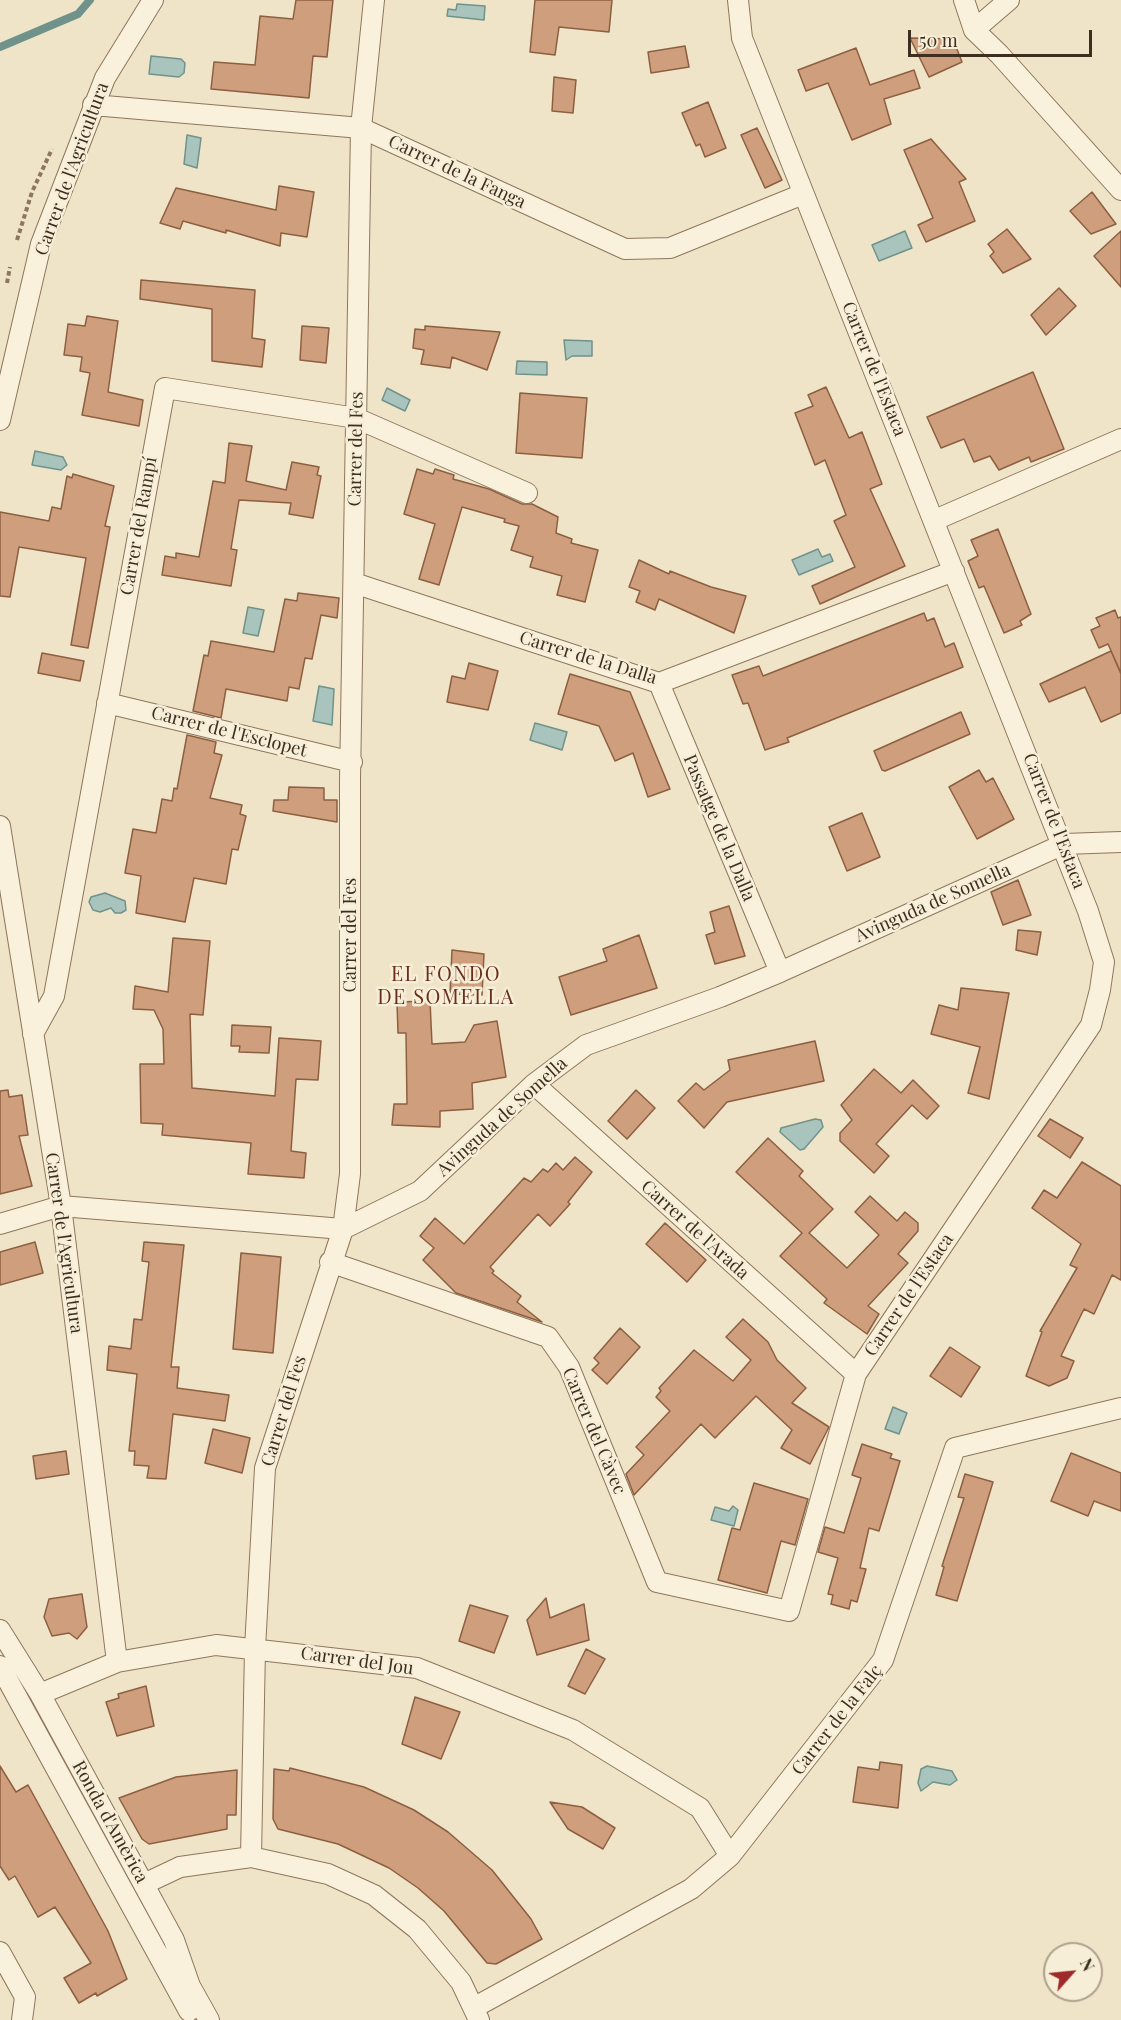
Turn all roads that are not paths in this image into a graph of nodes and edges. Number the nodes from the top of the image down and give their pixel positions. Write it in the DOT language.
graph roads {
  1 [pos="153,0"];
  2 [pos="374,0"];
  3 [pos="738,0"];
  4 [pos="964,0"];
  5 [pos="1009,0"];
  6 [pos="974,30"];
  7 [pos="93,105"];
  8 [pos="361,128"];
  9 [pos="1121,190"];
  10 [pos="803,194"];
  11 [pos="4,390"];
  12 [pos="356,418"];
  13 [pos="0,420"];
  14 [pos="1121,439"];
  15 [pos="527,493"];
  16 [pos="935,520"];
  17 [pos="954,571"];
  18 [pos="354,583"];
  19 [pos="659,683"];
  20 [pos="107,703"];
  21 [pos="352,762"];
  22 [pos="0,825"];
  23 [pos="1121,842"];
  24 [pos="1064,844"];
  25 [pos="780,972"];
  26 [pos="33,1034"];
  27 [pos="534,1084"];
  28 [pos="61,1206"];
  29 [pos="0,1224"];
  30 [pos="343,1229"];
  31 [pos="330,1262"];
  32 [pos="856,1374"];
  33 [pos="1121,1408"];
  34 [pos="789,1611"];
  35 [pos="0,1630"];
  36 [pos="255,1648"];
  37 [pos="117,1662"];
  38 [pos="0,1666"];
  39 [pos="40,1694"];
  40 [pos="730,1856"];
  41 [pos="251,1857"];
  42 [pos="144,1884"];
  43 [pos="0,1952"];
  44 [pos="477,2014"];
  45 [pos="22,2020"];
  46 [pos="194,2020"];
  47 [pos="209,2020"];
  1 -- 7 [label="street, Carrer de l'Agricultura"];
  2 -- 8 [label="street, Carrer del Fes"];
  3 -- 10 [label="street, Carrer de l'Estaca"];
  4 -- 6 [label="street"];
  5 -- 6 [label="street"];
  6 -- 9 [label="street"];
  7 -- 8 [label="street, Carrer de la Fanga"];
  7 -- 11 [label="street, Carrer de l'Agricultura"];
  8 -- 10 [label="street, Carrer de la Fanga"];
  8 -- 12 [label="street, Carrer del Fes"];
  10 -- 16 [label="street, Carrer de l'Estaca"];
  11 -- 13 [label="street, Carrer de l'Agricultura"];
  12 -- 15 [label="street, Carrer del Rampí"];
  12 -- 18 [label="street, Carrer del Fes"];
  12 -- 20 [label="street, Carrer del Rampí"];
  14 -- 16 [label="street"];
  16 -- 17 [label="street, Carrer de l'Estaca"];
  17 -- 19 [label="street, Carrer de la Dalla"];
  17 -- 24 [label="street, Carrer de l'Estaca"];
  18 -- 19 [label="street, Carrer de la Dalla"];
  18 -- 21 [label="street, Carrer del Fes"];
  19 -- 25 [label="street, Passatge de la Dalla"];
  20 -- 21 [label="street, Carrer de l'Esclopet"];
  20 -- 26 [label="street, Carrer del Rampí"];
  21 -- 30 [label="street, Carrer del Fes"];
  22 -- 26 [label="street, Carrer de l'Agricultura"];
  23 -- 24 [label="street, Avinguda de Somella"];
  24 -- 25 [label="street, Avinguda de Somella"];
  24 -- 32 [label="street, Carrer de l'Estaca"];
  25 -- 27 [label="street, Avinguda de Somella"];
  26 -- 28 [label="street, Carrer de l'Agricultura"];
  27 -- 30 [label="street, Avinguda de Somella"];
  27 -- 32 [label="street, Carrer de l'Arada"];
  28 -- 29 [label="street"];
  28 -- 30 [label="street"];
  28 -- 37 [label="street, Carrer de l'Agricultura"];
  30 -- 31 [label="street, Carrer del Fes"];
  31 -- 34 [label="street, Carrer del Càvec"];
  31 -- 36 [label="street, Carrer del Fes"];
  32 -- 34 [label="street, Carrer de l'Estaca"];
  33 -- 40 [label="street, Carrer de la Falç"];
  35 -- 39 [label="street, Ronda d'Amèrica"];
  36 -- 37 [label="street, Carrer del Jou"];
  36 -- 40 [label="street, Carrer del Jou"];
  36 -- 41 [label="street, Carrer del Fes"];
  37 -- 39 [label="street, Carrer del Jou"];
  38 -- 46 [label="street, Ronda d'Amèrica"];
  39 -- 42 [label="street, Ronda d'Amèrica"];
  40 -- 44 [label="street, Carrer de la Falç"];
  41 -- 42 [label="street"];
  41 -- 44 [label="street"];
  42 -- 47 [label="street, Ronda d'Amèrica"];
  43 -- 45 [label="street"];
}
